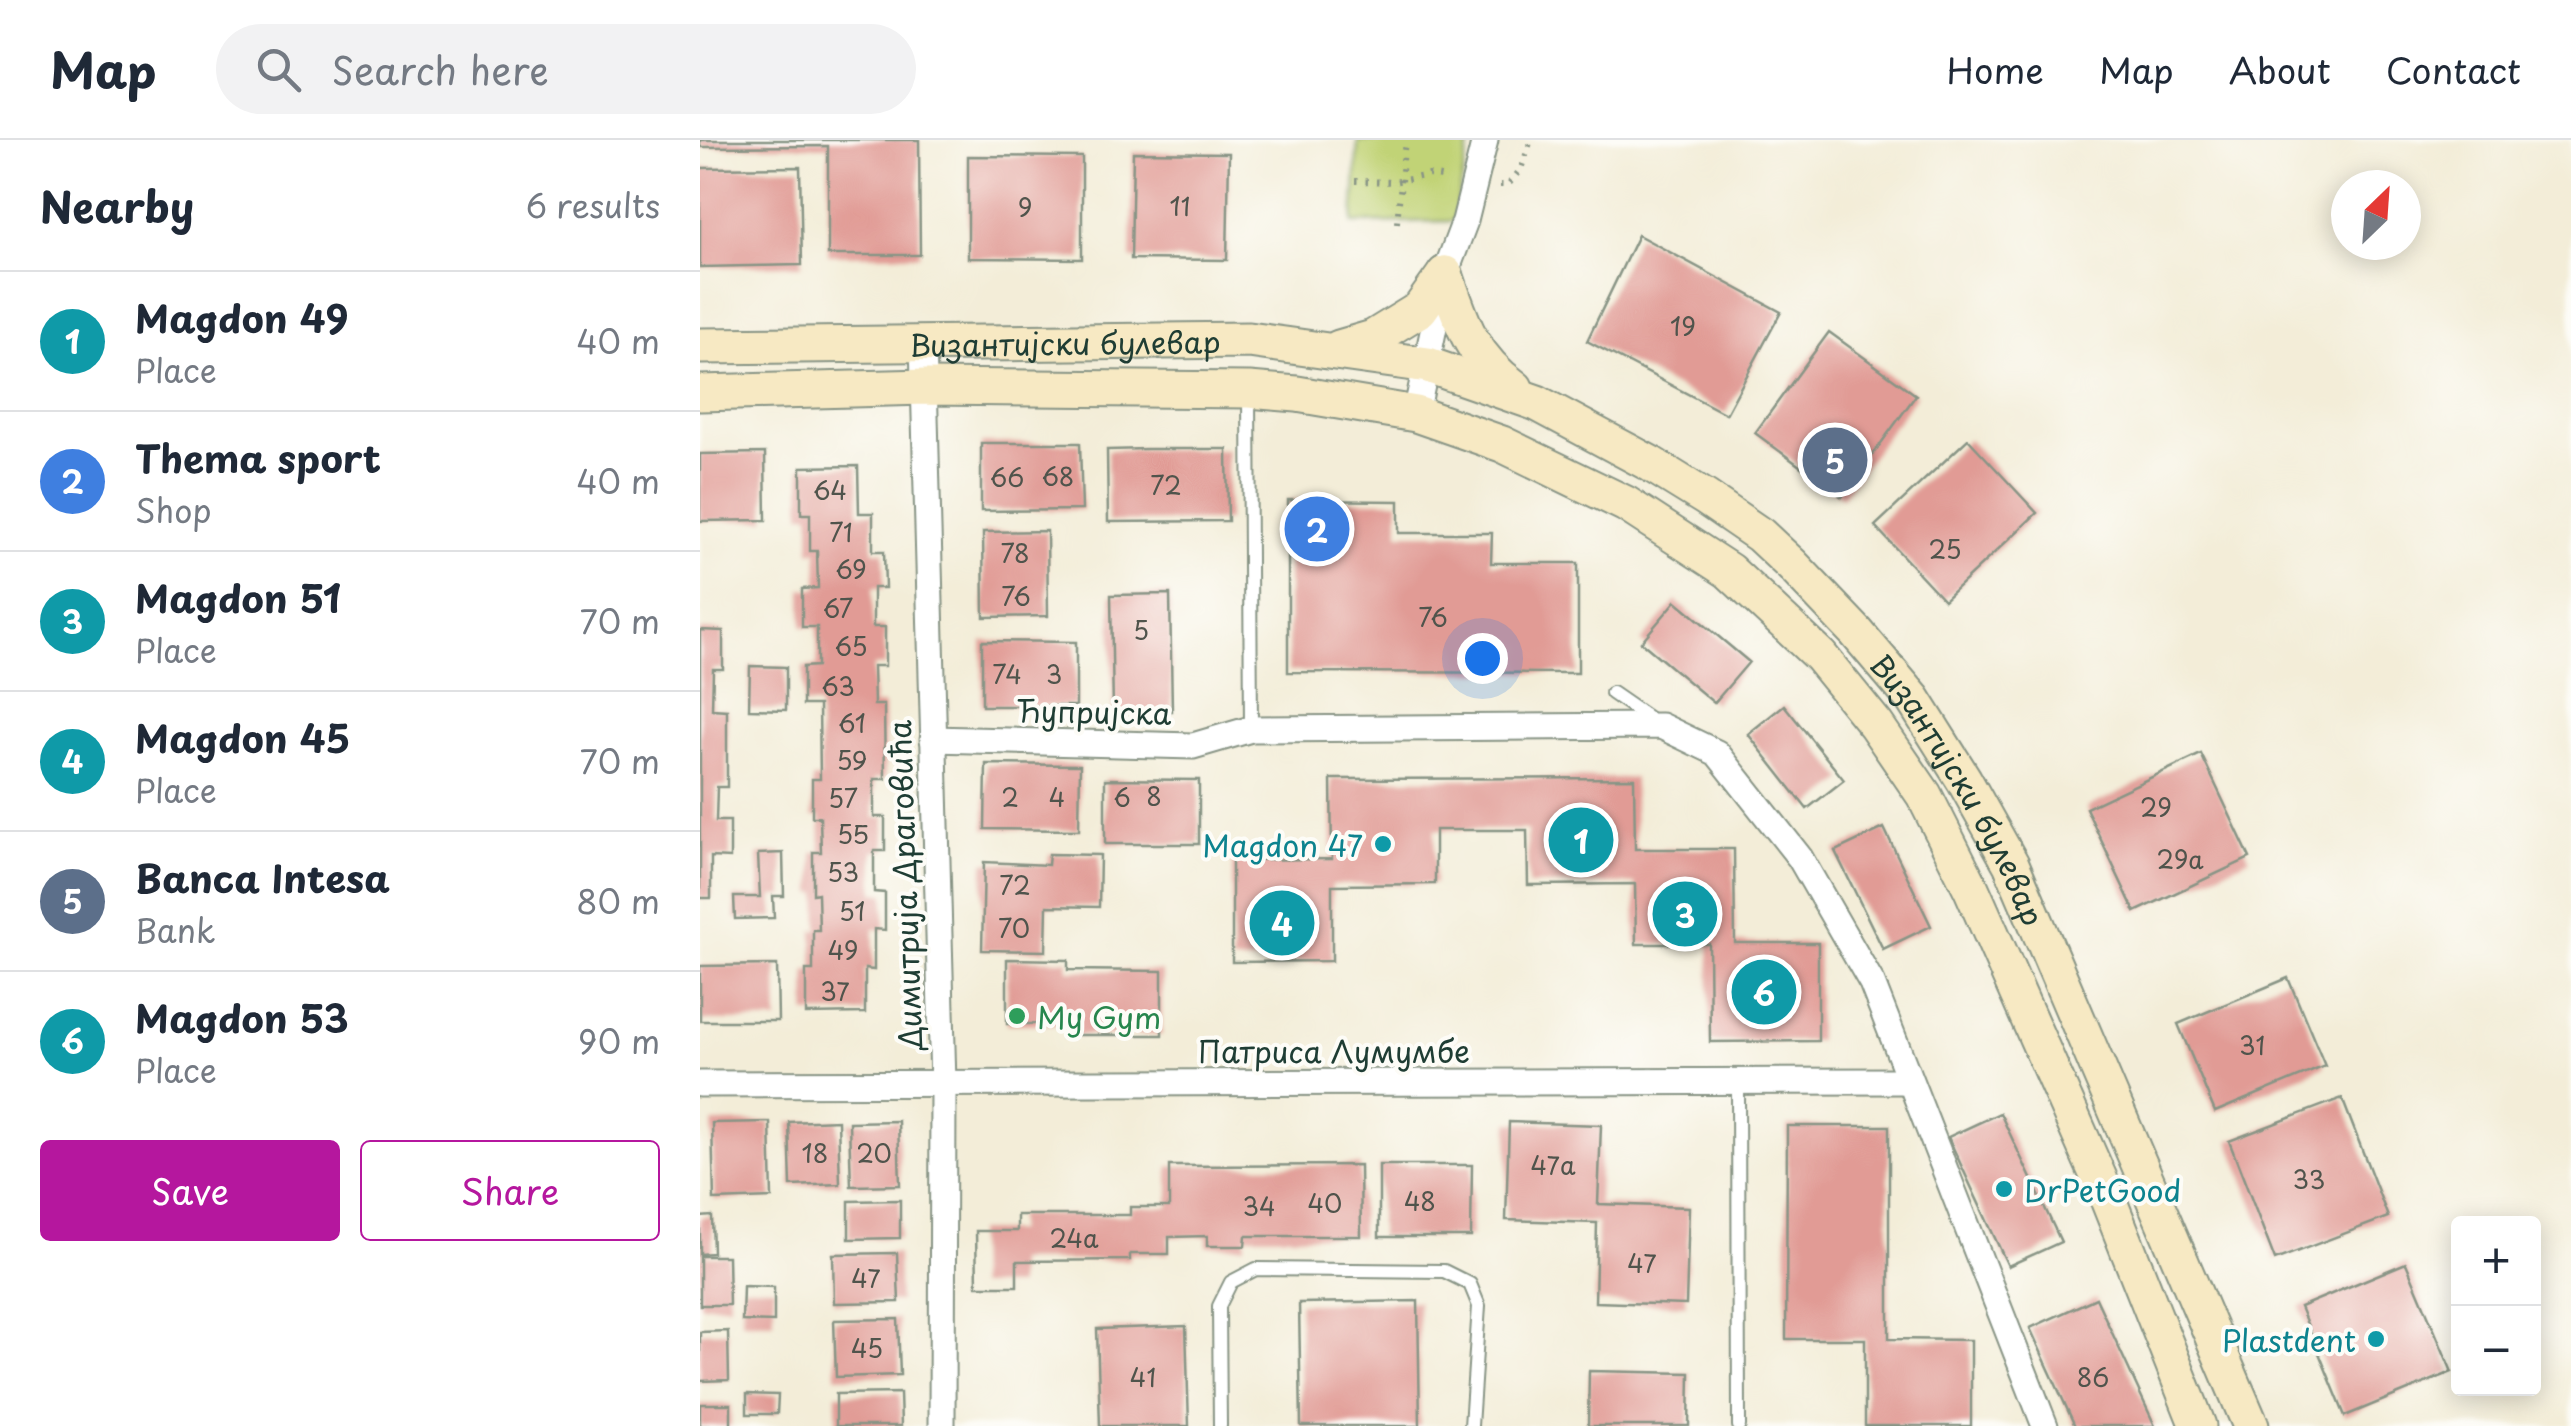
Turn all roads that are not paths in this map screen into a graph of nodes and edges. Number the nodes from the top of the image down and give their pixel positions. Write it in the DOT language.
graph roads {
  1 [pos="1485,140"];
  2 [pos="1446,274"];
  3 [pos="923,342"];
  4 [pos="700,346"];
  5 [pos="1334,350"];
  6 [pos="1428,365"];
  7 [pos="926,387"];
  8 [pos="1249,390"];
  9 [pos="700,394"];
  10 [pos="1536,403"];
  11 [pos="1416,414"];
  12 [pos="1612,694"];
  13 [pos="1661,726"];
  14 [pos="1252,730"];
  15 [pos="932,739"];
  16 [pos="1908,1081"];
  17 [pos="1738,1082"];
  18 [pos="700,1084"];
  19 [pos="943,1084"];
  20 [pos="942,1426"];
  21 [pos="1220,1426"];
  22 [pos="1472,1426"];
  23 [pos="1739,1426"];
  24 [pos="2045,1426"];
  25 [pos="2198,1426"];
  26 [pos="2251,1426"];
  1 -- 2 [label="street"];
  2 -- 5 [label="street"];
  2 -- 6 [label="street"];
  2 -- 10 [label="street"];
  3 -- 4 [label="street, Византијски булевар"];
  3 -- 5 [label="street, Византијски булевар"];
  3 -- 7 [label="street, Димитрија Драговића"];
  5 -- 6 [label="street, Византијски булевар"];
  6 -- 10 [label="street, Византијски булевар"];
  6 -- 11 [label="street"];
  7 -- 8 [label="street, Византијски булевар"];
  7 -- 9 [label="street, Византијски булевар"];
  7 -- 15 [label="street, Димитрија Драговића"];
  8 -- 11 [label="street, Византијски булевар"];
  8 -- 14 [label="lane"];
  10 -- 26 [label="street, Византијски булевар"];
  11 -- 25 [label="street, Византијски булевар"];
  12 -- 13 [label="lane"];
  13 -- 14 [label="street, Ћупријска"];
  13 -- 16 [label="street"];
  14 -- 15 [label="street, Ћупријска"];
  15 -- 19 [label="street, Димитрија Драговића"];
  16 -- 17 [label="street, Патриса Лумумбе"];
  16 -- 24 [label="street"];
  17 -- 19 [label="street, Патриса Лумумбе"];
  17 -- 23 [label="lane"];
  18 -- 19 [label="street, Патриса Лумумбе"];
  19 -- 20 [label="street, Димитрија Драговића"];
  21 -- 22 [label="lane"];
}
